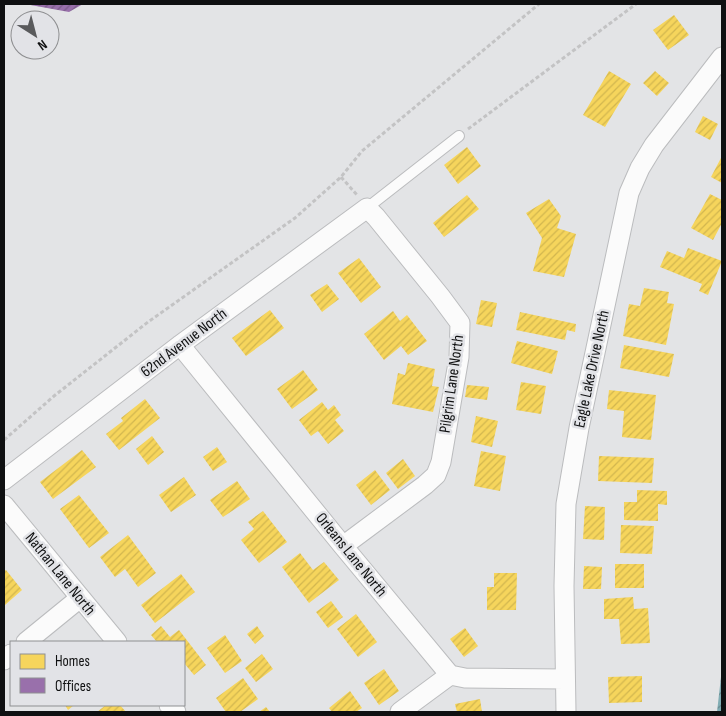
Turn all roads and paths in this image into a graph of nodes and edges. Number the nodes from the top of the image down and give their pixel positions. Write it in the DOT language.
graph roads {
  1 [pos="539,4"];
  2 [pos="636,4"];
  3 [pos="722,57"];
  4 [pos="459,136"];
  5 [pos="341,177"];
  6 [pos="367,208"];
  7 [pos="180,345"];
  8 [pos="4,440"];
  9 [pos="4,480"];
  10 [pos="4,505"];
  11 [pos="343,546"];
  12 [pos="80,598"];
  13 [pos="27,641"];
  14 [pos="116,641"];
  15 [pos="450,675"];
  16 [pos="565,680"];
  17 [pos="400,712"];
  18 [pos="566,712"];
  1 -- 5 [label="path"];
  2 -- 4 [label="path"];
  3 -- 16 [label="street, Eagle Lake Drive North"];
  4 -- 6 [label="lane"];
  5 -- 6 [label="path"];
  5 -- 8 [label="path"];
  6 -- 7 [label="street, 62nd Avenue North"];
  6 -- 11 [label="street, Pilgrim Lane North"];
  7 -- 9 [label="street, 62nd Avenue North"];
  7 -- 11 [label="street, Orleans Lane North"];
  10 -- 12 [label="street, Nathan Lane North"];
  11 -- 15 [label="street, Orleans Lane North"];
  12 -- 13 [label="street"];
  12 -- 14 [label="street, Nathan Lane North"];
  15 -- 16 [label="street"];
  15 -- 17 [label="street"];
  16 -- 18 [label="street, Eagle Lake Drive North"];
}
